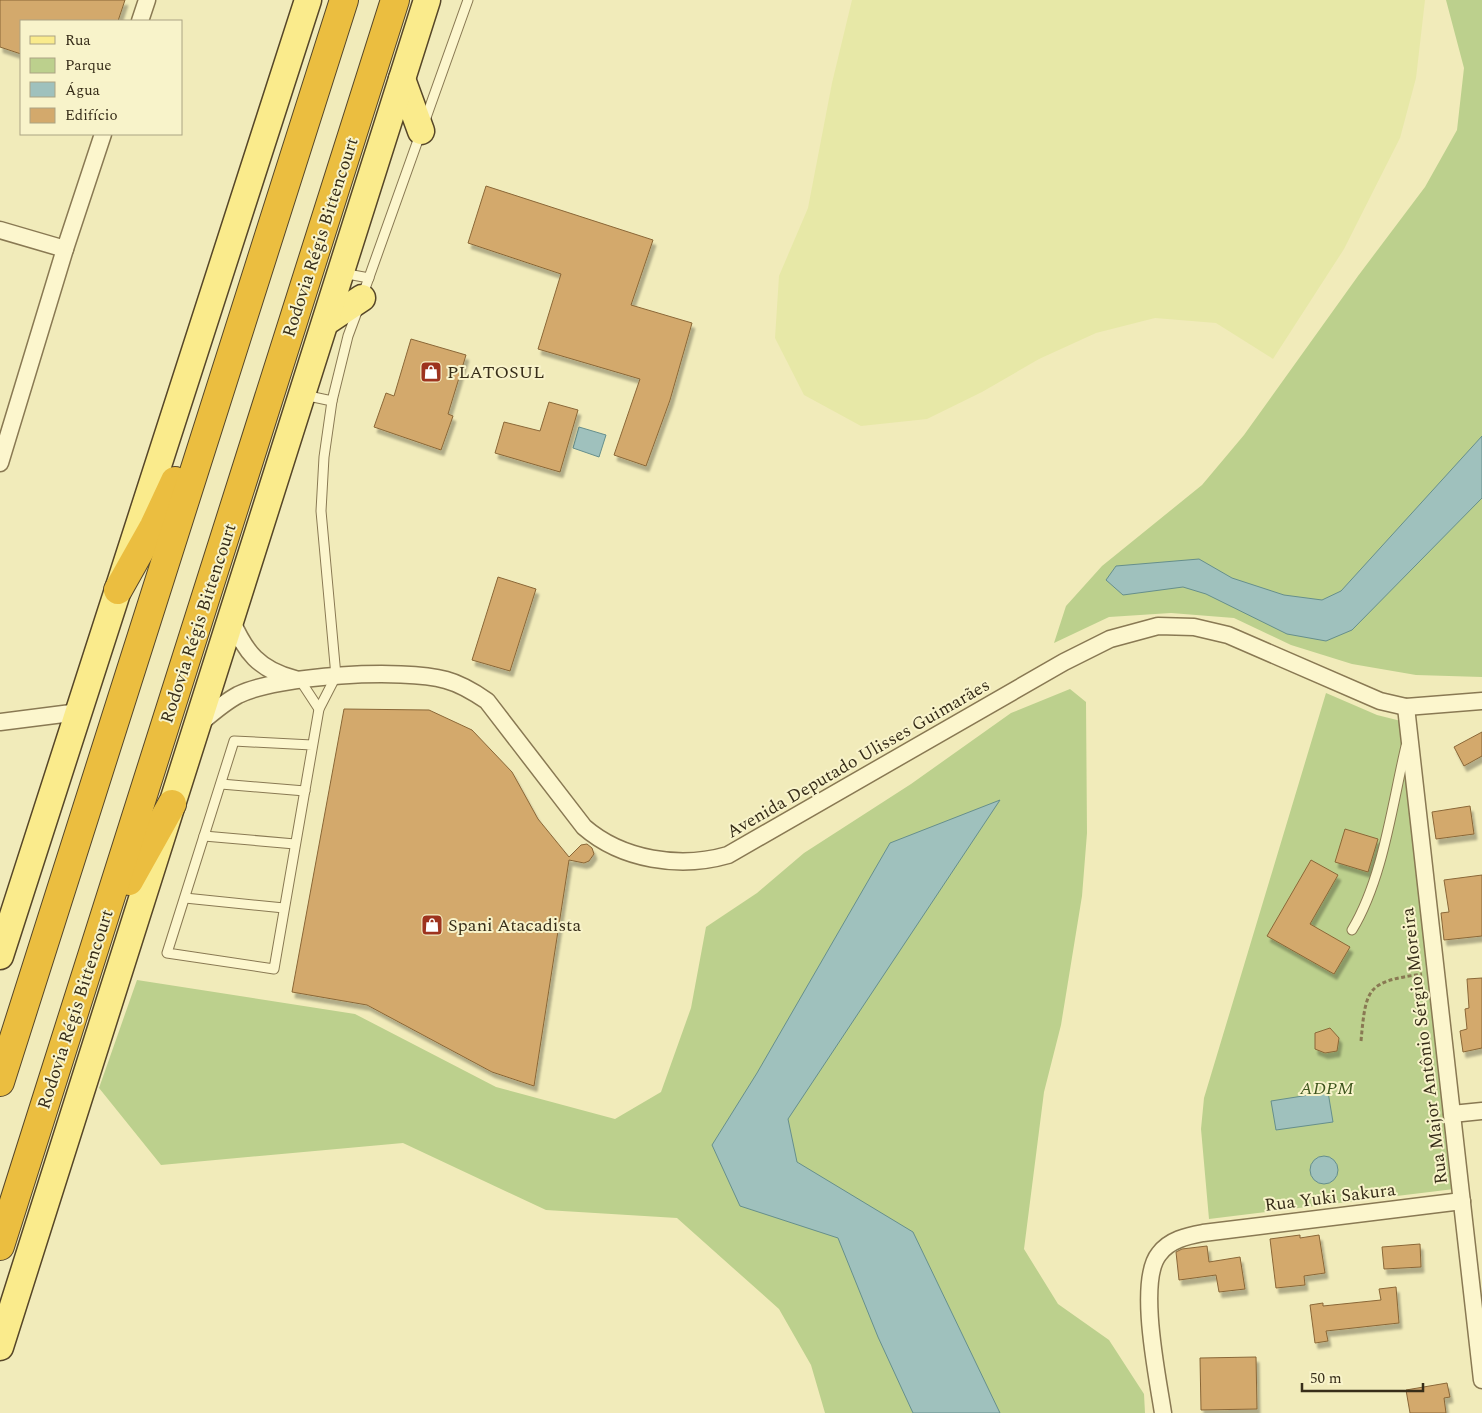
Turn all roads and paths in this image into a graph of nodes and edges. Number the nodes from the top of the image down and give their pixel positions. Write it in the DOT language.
graph roads {
  1 [pos="147,0"];
  2 [pos="308,0"];
  3 [pos="344,0"];
  4 [pos="395,0"];
  5 [pos="428,0"];
  6 [pos="468,0"];
  7 [pos="140,20"];
  8 [pos="402,79"];
  9 [pos="422,131"];
  10 [pos="103,135"];
  11 [pos="0,230"];
  12 [pos="65,249"];
  13 [pos="341,273"];
  14 [pos="365,288"];
  15 [pos="326,322"];
  16 [pos="233,346"];
  17 [pos="304,395"];
  18 [pos="332,401"];
  19 [pos="0,462"];
  20 [pos="118,590"];
  21 [pos="231,619"];
  22 [pos="336,676"];
  23 [pos="300,680"];
  24 [pos="1482,701"];
  25 [pos="1406,707"];
  26 [pos="319,709"];
  27 [pos="79,712"];
  28 [pos="0,722"];
  29 [pos="197,726"];
  30 [pos="1409,734"];
  31 [pos="312,745"];
  32 [pos="221,784"];
  33 [pos="304,791"];
  34 [pos="172,804"];
  35 [pos="204,836"];
  36 [pos="296,844"];
  37 [pos="185,898"];
  38 [pos="284,908"];
  39 [pos="1352,930"];
  40 [pos="0,956"];
  41 [pos="1435,972"];
  42 [pos="85,978"];
  43 [pos="1361,1041"];
  44 [pos="0,1082"];
  45 [pos="1482,1111"];
  46 [pos="1452,1114"];
  47 [pos="1462,1201"];
  48 [pos="0,1246"];
  49 [pos="0,1347"];
  50 [pos="1482,1380"];
  51 [pos="1163,1413"];
  1 -- 7 [label="street"];
  2 -- 20 [label="main road"];
  3 -- 16 [label="highway"];
  4 -- 42 [label="highway, Rodovia Régis Bittencourt"];
  5 -- 8 [label="main road"];
  6 -- 9 [label="lane"];
  8 -- 9 [label="main road"];
  8 -- 13 [label="main road"];
  9 -- 14 [label="lane"];
  10 -- 12 [label="street"];
  11 -- 12 [label="street"];
  12 -- 19 [label="street"];
  13 -- 14 [label="lane"];
  13 -- 15 [label="main road"];
  14 -- 15 [label="main road"];
  14 -- 18 [label="lane"];
  15 -- 17 [label="main road"];
  16 -- 20 [label="highway"];
  16 -- 44 [label="highway"];
  17 -- 18 [label="lane"];
  17 -- 21 [label="main road"];
  18 -- 22 [label="lane"];
  20 -- 27 [label="main road"];
  21 -- 23 [label="street, Avenida Deputado Ulisses Guimarães"];
  21 -- 29 [label="main road"];
  22 -- 23 [label="street, Avenida Deputado Ulisses Guimarães"];
  22 -- 25 [label="street, Avenida Deputado Ulisses Guimarães"];
  22 -- 26 [label="lane"];
  23 -- 26 [label="lane"];
  23 -- 29 [label="street, Avenida Deputado Ulisses Guimarães"];
  24 -- 25 [label="street, Avenida Deputado Ulisses Guimarães"];
  25 -- 30 [label="street, Rua Major Antônio Sérgio Moreira"];
  26 -- 31 [label="lane"];
  27 -- 28 [label="street"];
  27 -- 40 [label="main road"];
  29 -- 34 [label="main road"];
  30 -- 39 [label="lane"];
  30 -- 41 [label="street, Rua Major Antônio Sérgio Moreira"];
  31 -- 32 [label="lane"];
  31 -- 33 [label="lane"];
  32 -- 33 [label="lane"];
  32 -- 35 [label="lane"];
  33 -- 36 [label="lane"];
  34 -- 42 [label="highway"];
  34 -- 49 [label="main road"];
  35 -- 36 [label="lane"];
  35 -- 37 [label="lane"];
  36 -- 38 [label="lane"];
  37 -- 38 [label="lane"];
  37 -- 38 [label="lane"];
  41 -- 43 [label="path"];
  41 -- 46 [label="street, Rua Major Antônio Sérgio Moreira"];
  42 -- 48 [label="highway, Rodovia Régis Bittencourt"];
  45 -- 46 [label="street"];
  46 -- 47 [label="street, Rua Major Antônio Sérgio Moreira"];
  47 -- 50 [label="street, Rua Major Antônio Sérgio Moreira"];
  47 -- 51 [label="street, Rua Yuki Sakura"];
}
